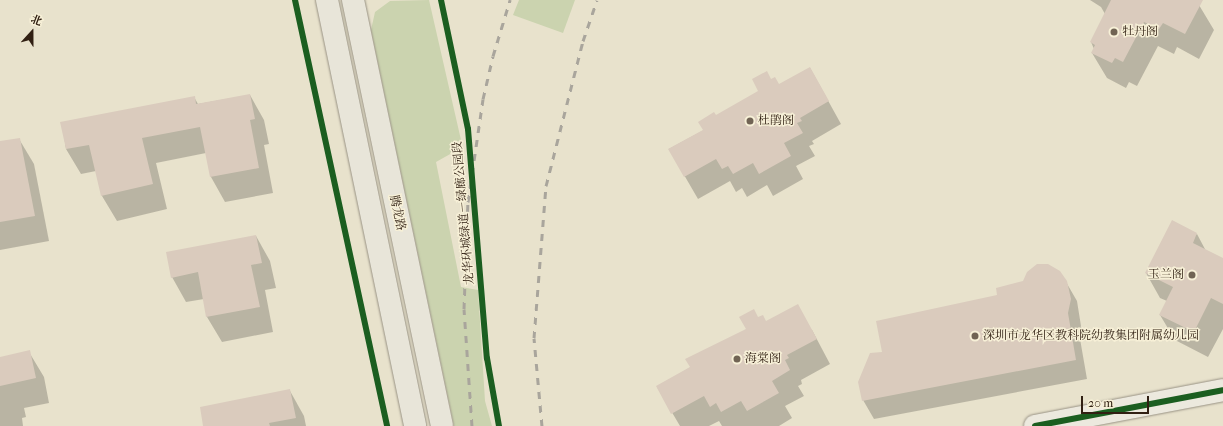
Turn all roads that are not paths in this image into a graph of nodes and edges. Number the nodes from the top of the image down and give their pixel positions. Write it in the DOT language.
graph roads {
  1 [pos="327,0"];
  2 [pos="353,0"];
  3 [pos="1223,390"];
  4 [pos="415,426"];
  5 [pos="442,426"];
  6 [pos="1035,426"];
  1 -- 4 [label="main road, 腾龙路"];
  2 -- 5 [label="main road, 腾龙路"];
  3 -- 6 [label="street"];
}
